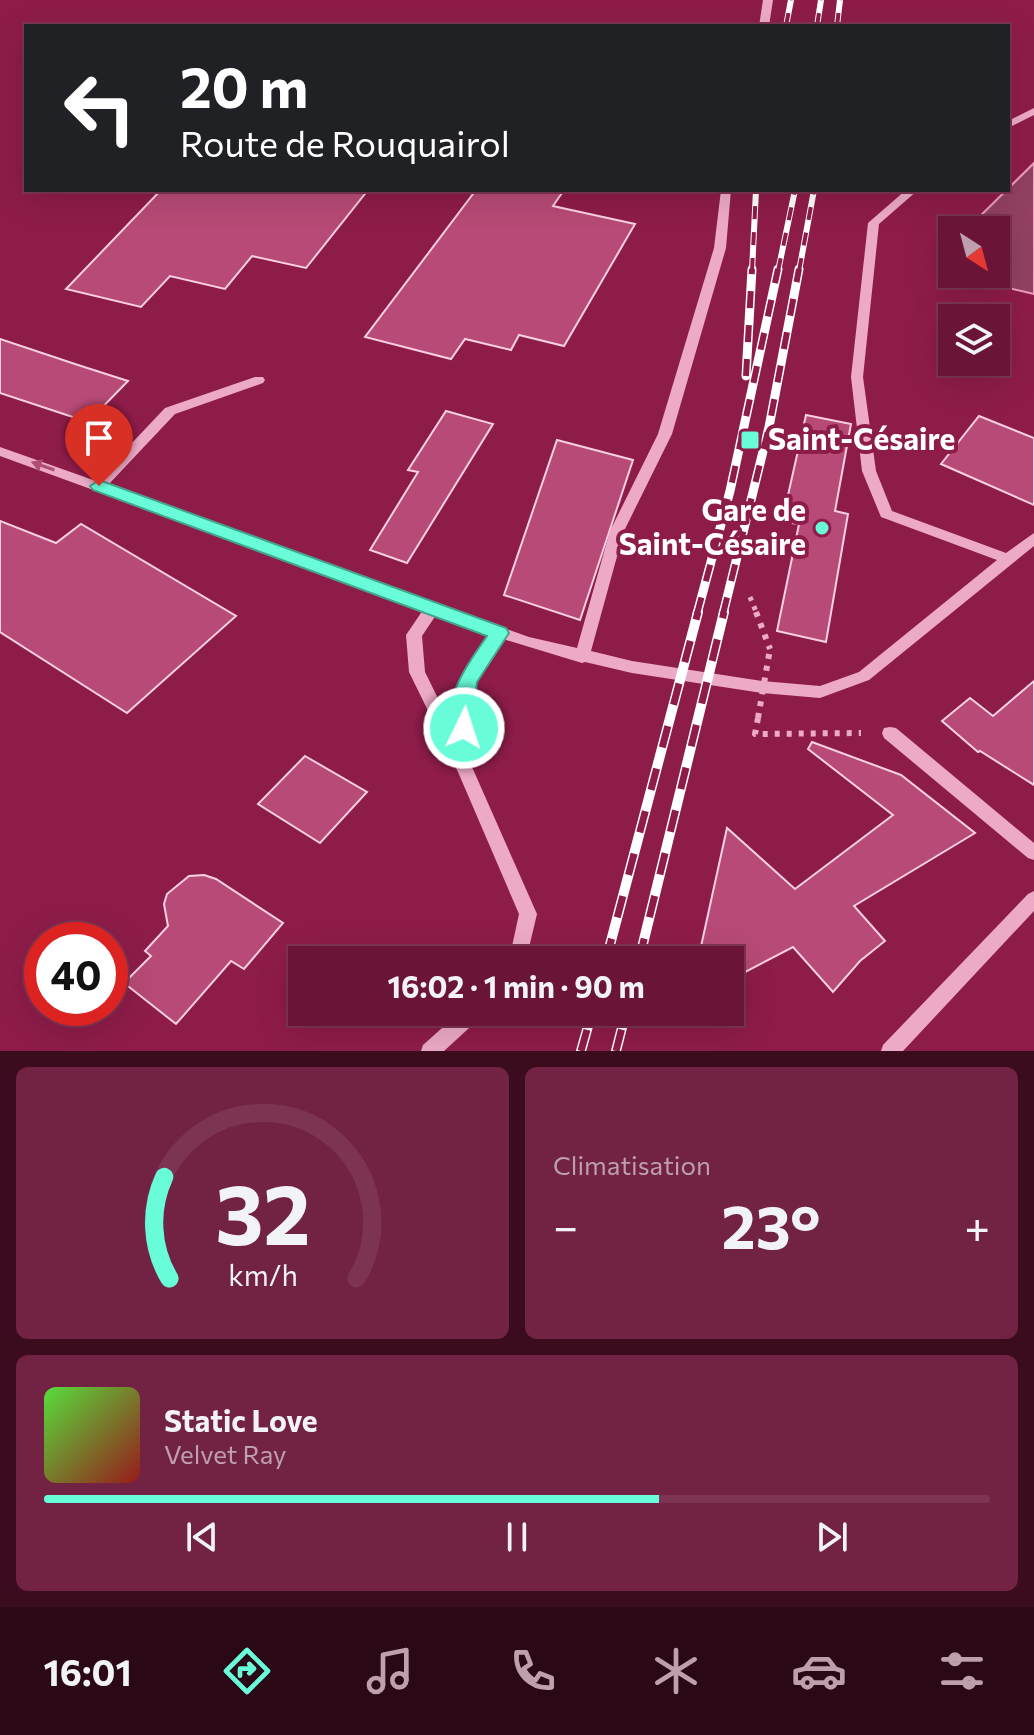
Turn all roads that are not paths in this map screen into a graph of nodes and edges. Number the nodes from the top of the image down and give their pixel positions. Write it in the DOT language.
graph roads {
  1 [pos="768,0"];
  2 [pos="764,24"];
  3 [pos="1034,111"];
  4 [pos="1010,124"];
  5 [pos="726,192"];
  6 [pos="911,192"];
  7 [pos="259,380"];
  8 [pos="0,451"];
  9 [pos="99,486"];
  10 [pos="1034,538"];
  11 [pos="1008,559"];
  12 [pos="432,609"];
  13 [pos="499,633"];
  14 [pos="582,657"];
  15 [pos="890,733"];
  16 [pos="466,772"];
  17 [pos="1034,853"];
  18 [pos="1032,905"];
  19 [pos="521,946"];
  20 [pos="458,1026"];
  21 [pos="430,1051"];
  22 [pos="890,1051"];
  1 -- 2 [label="street"];
  3 -- 4 [label="street"];
  5 -- 14 [label="street"];
  6 -- 11 [label="street"];
  7 -- 9 [label="street"];
  9 -- 8 [label="street, one-way"];
  9 -- 12 [label="street"];
  10 -- 11 [label="street"];
  11 -- 14 [label="street"];
  12 -- 13 [label="street"];
  12 -- 16 [label="street"];
  13 -- 14 [label="street"];
  13 -- 16 [label="street"];
  15 -- 17 [label="street"];
  16 -- 19 [label="street"];
  18 -- 22 [label="street"];
  20 -- 21 [label="street"];
}
